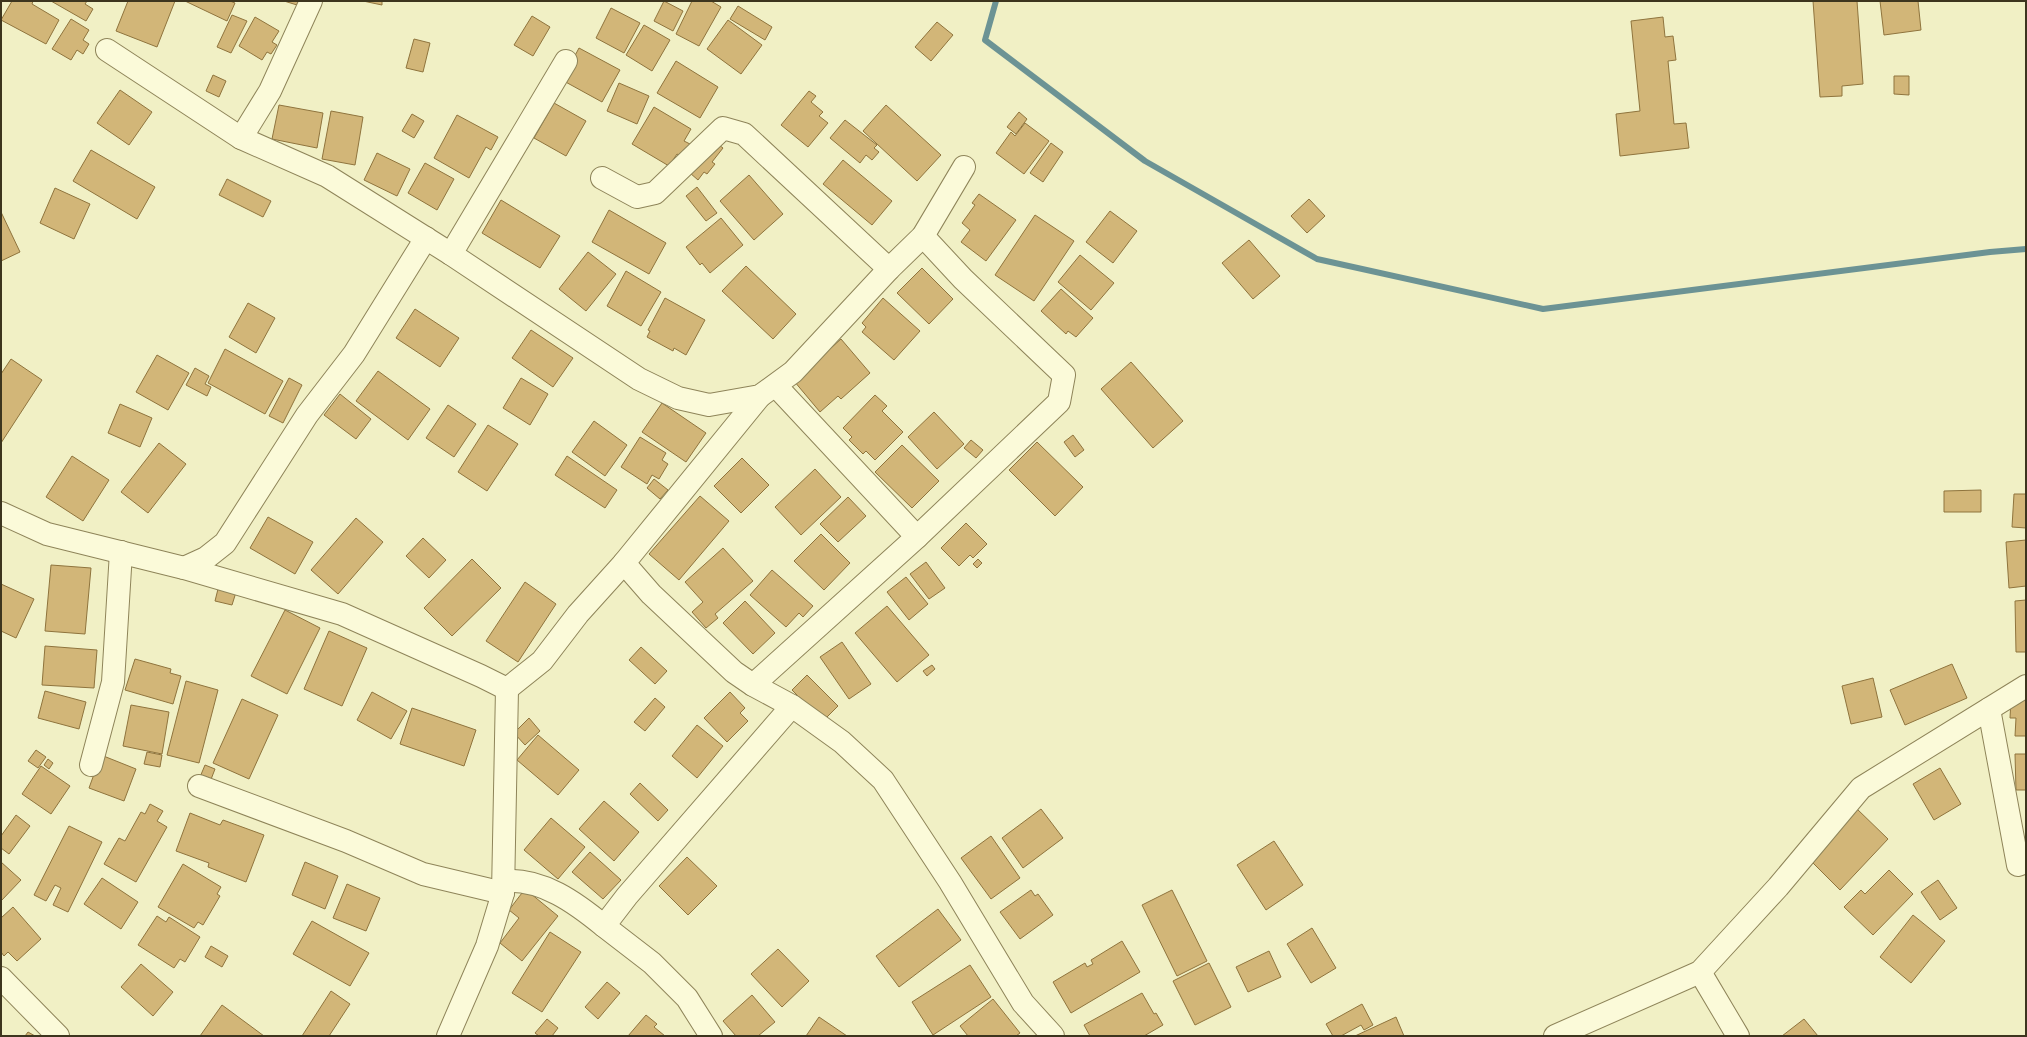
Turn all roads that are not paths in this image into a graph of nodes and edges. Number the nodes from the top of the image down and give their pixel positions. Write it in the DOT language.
graph roads {
  1 [pos="311,1"];
  2 [pos="108,50"];
  3 [pos="566,62"];
  4 [pos="241,138"];
  5 [pos="964,167"];
  6 [pos="602,178"];
  7 [pos="923,236"];
  8 [pos="426,238"];
  9 [pos="451,254"];
  10 [pos="889,269"];
  11 [pos="768,391"];
  12 [pos="1,514"];
  13 [pos="917,538"];
  14 [pos="121,552"];
  15 [pos="624,563"];
  16 [pos="184,568"];
  17 [pos="753,685"];
  18 [pos="2026,686"];
  19 [pos="507,689"];
  20 [pos="792,706"];
  21 [pos="1988,709"];
  22 [pos="91,765"];
  23 [pos="199,786"];
  24 [pos="2026,862"];
  25 [pos="503,887"];
  26 [pos="604,926"];
  27 [pos="1700,972"];
  28 [pos="1,978"];
  29 [pos="58,1036"];
  30 [pos="448,1036"];
  31 [pos="711,1036"];
  32 [pos="1053,1036"];
  33 [pos="1555,1036"];
  34 [pos="1738,1036"];
  1 -- 4 [label="street"];
  2 -- 4 [label="street"];
  3 -- 9 [label="street"];
  4 -- 8 [label="street"];
  5 -- 7 [label="street"];
  6 -- 10 [label="street"];
  7 -- 10 [label="street"];
  7 -- 13 [label="street"];
  8 -- 9 [label="street"];
  8 -- 16 [label="street"];
  9 -- 11 [label="street"];
  10 -- 11 [label="street"];
  11 -- 13 [label="street"];
  11 -- 15 [label="street"];
  12 -- 14 [label="street"];
  13 -- 17 [label="street"];
  14 -- 16 [label="street"];
  14 -- 22 [label="street"];
  15 -- 17 [label="street"];
  15 -- 19 [label="street"];
  16 -- 19 [label="street"];
  17 -- 20 [label="street"];
  18 -- 21 [label="street"];
  19 -- 25 [label="street"];
  20 -- 26 [label="street"];
  20 -- 32 [label="street"];
  21 -- 24 [label="street"];
  21 -- 27 [label="street"];
  23 -- 25 [label="street"];
  25 -- 26 [label="street"];
  25 -- 30 [label="street"];
  26 -- 31 [label="street"];
  27 -- 33 [label="street"];
  27 -- 34 [label="street"];
  28 -- 29 [label="street"];
}
